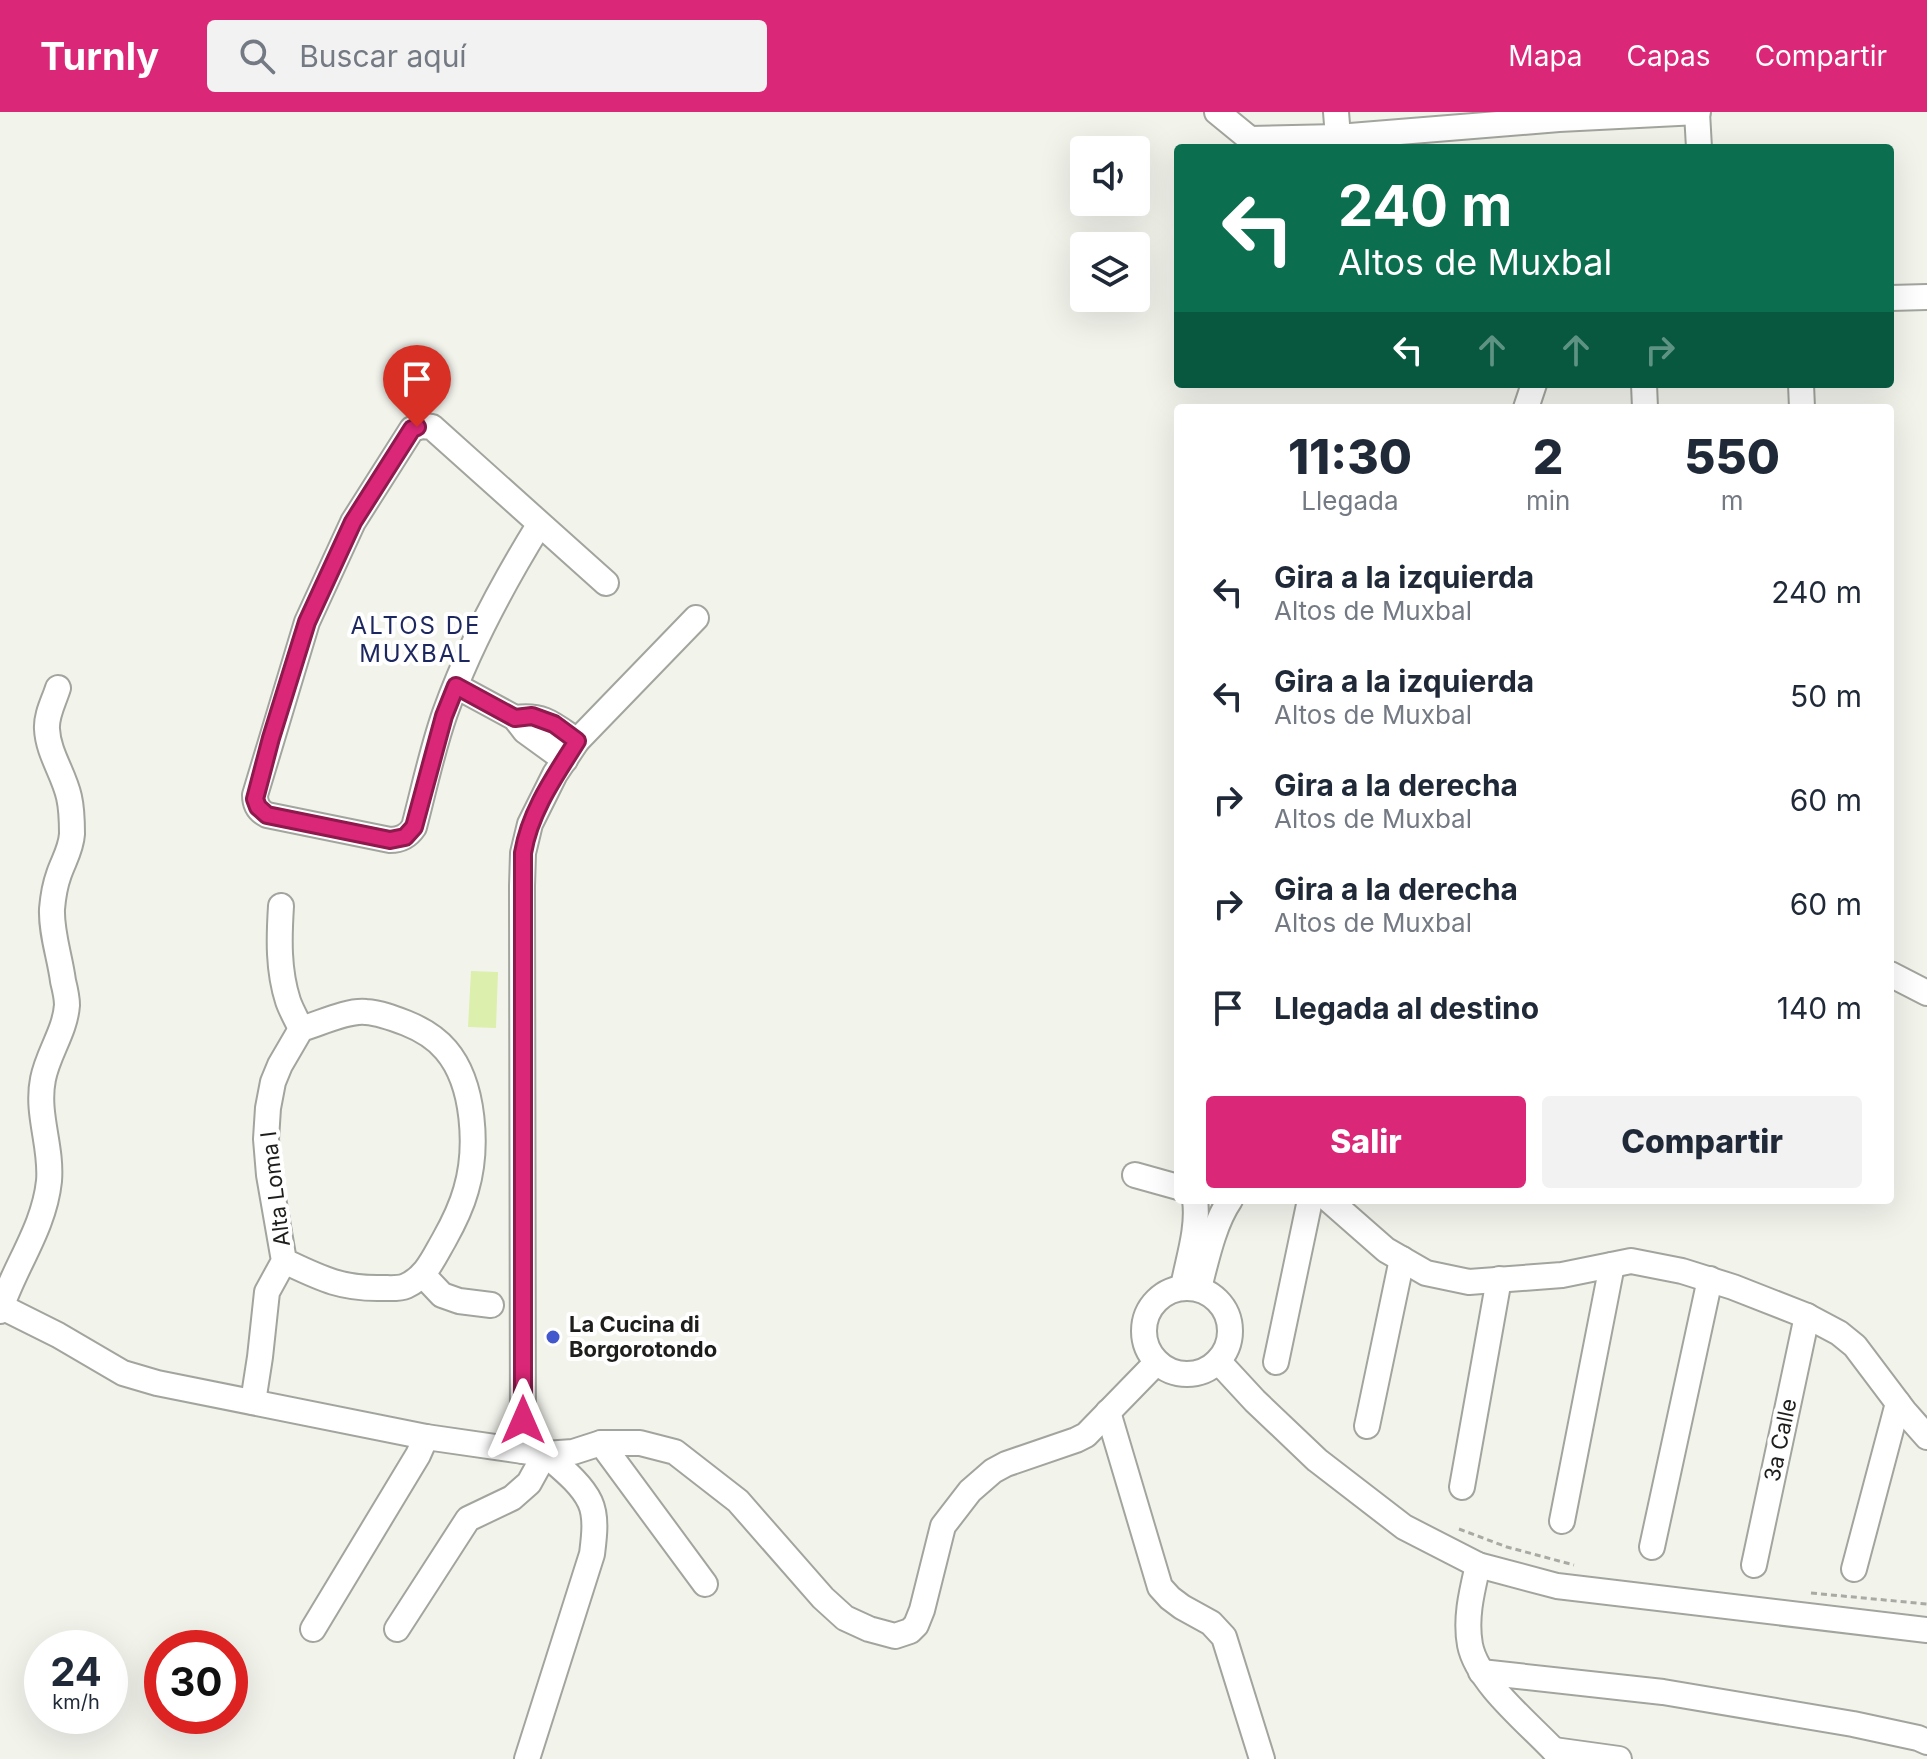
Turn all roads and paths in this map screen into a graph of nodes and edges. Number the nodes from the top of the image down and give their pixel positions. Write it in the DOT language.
graph roads {
  1 [pos="1217,112"];
  2 [pos="1336,112"];
  3 [pos="1698,112"];
  4 [pos="1559,116"];
  5 [pos="1474,120"];
  6 [pos="1338,137"];
  7 [pos="1699,144"];
  8 [pos="1927,297"];
  9 [pos="1894,298"];
  10 [pos="539,525"];
  11 [pos="606,583"];
  12 [pos="696,618"];
  13 [pos="456,686"];
  14 [pos="58,688"];
  15 [pos="571,750"];
  16 [pos="281,906"];
  17 [pos="1894,976"];
  18 [pos="1927,993"];
  19 [pos="301,1029"];
  20 [pos="1135,1175"];
  21 [pos="1174,1186"];
  22 [pos="1195,1204"];
  23 [pos="1228,1204"];
  24 [pos="1309,1204"];
  25 [pos="1334,1204"];
  26 [pos="1402,1259"];
  27 [pos="284,1261"];
  28 [pos="1612,1265"];
  29 [pos="424,1276"];
  30 [pos="1499,1279"];
  31 [pos="1710,1279"];
  32 [pos="1191,1288"];
  33 [pos="491,1305"];
  34 [pos="0,1308"];
  35 [pos="1807,1316"];
  36 [pos="1218,1361"];
  37 [pos="1157,1362"];
  38 [pos="1276,1362"];
  39 [pos="253,1402"];
  40 [pos="1898,1403"];
  41 [pos="1108,1412"];
  42 [pos="1367,1426"];
  43 [pos="426,1437"];
  44 [pos="1927,1437"];
  45 [pos="601,1443"];
  46 [pos="534,1452"];
  47 [pos="1462,1487"];
  48 [pos="1562,1521"];
  49 [pos="1652,1547"];
  50 [pos="1478,1565"];
  51 [pos="1754,1565"];
  52 [pos="1854,1569"];
  53 [pos="705,1584"];
  54 [pos="313,1629"];
  55 [pos="397,1629"];
  56 [pos="1927,1630"];
  57 [pos="1481,1672"];
  58 [pos="1927,1742"];
  59 [pos="1558,1754"];
  60 [pos="527,1759"];
  61 [pos="1262,1759"];
  62 [pos="1619,1759"];
  1 -- 6 [label="street"];
  2 -- 6 [label="street"];
  3 -- 4 [label="street"];
  3 -- 7 [label="street"];
  4 -- 5 [label="street"];
  5 -- 6 [label="street"];
  8 -- 9 [label="street"];
  10 -- 11 [label="street"];
  10 -- 13 [label="street"];
  10 -- 13 [label="street"];
  12 -- 15 [label="street"];
  13 -- 15 [label="street"];
  14 -- 34 [label="street"];
  15 -- 46 [label="street"];
  16 -- 19 [label="street"];
  17 -- 18 [label="street"];
  19 -- 27 [label="street, Alta Loma I"];
  19 -- 29 [label="street"];
  20 -- 21 [label="street"];
  22 -- 32 [label="street"];
  23 -- 32 [label="street"];
  24 -- 38 [label="street"];
  25 -- 26 [label="street"];
  26 -- 30 [label="street"];
  26 -- 42 [label="street"];
  27 -- 29 [label="street, Alta Loma I"];
  27 -- 39 [label="street, Alta Loma I"];
  28 -- 30 [label="street"];
  28 -- 31 [label="street"];
  28 -- 48 [label="street"];
  29 -- 33 [label="street"];
  30 -- 47 [label="street"];
  31 -- 35 [label="street"];
  31 -- 49 [label="street"];
  32 -- 36 [label="street"];
  32 -- 37 [label="street"];
  34 -- 39 [label="street"];
  35 -- 40 [label="street"];
  35 -- 51 [label="street, 3a Calle"];
  36 -- 37 [label="street"];
  36 -- 50 [label="street"];
  37 -- 41 [label="street"];
  39 -- 43 [label="street"];
  40 -- 44 [label="street"];
  40 -- 52 [label="street"];
  41 -- 45 [label="street"];
  41 -- 61 [label="street"];
  43 -- 46 [label="street"];
  43 -- 54 [label="street"];
  45 -- 46 [label="street"];
  45 -- 53 [label="street"];
  46 -- 55 [label="street"];
  46 -- 60 [label="street"];
  50 -- 56 [label="street"];
  50 -- 57 [label="street"];
  57 -- 58 [label="street"];
  57 -- 59 [label="street"];
  59 -- 62 [label="street"];
}
